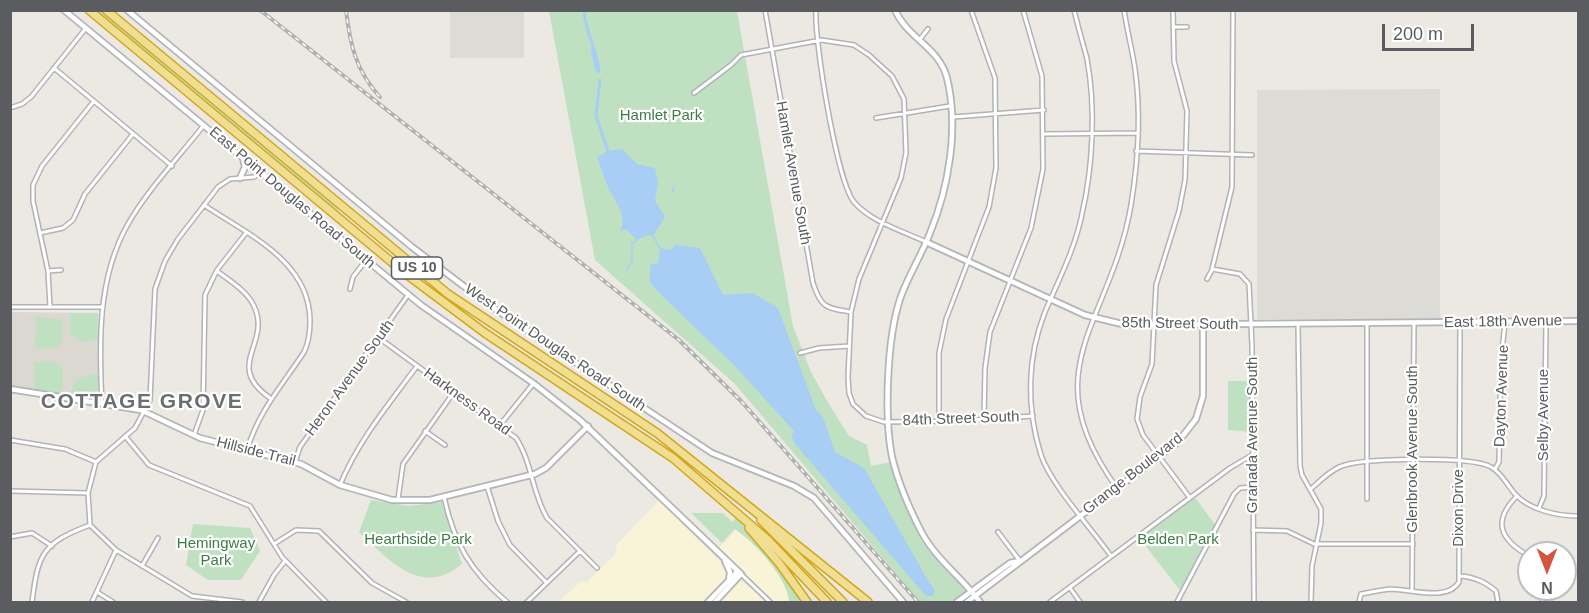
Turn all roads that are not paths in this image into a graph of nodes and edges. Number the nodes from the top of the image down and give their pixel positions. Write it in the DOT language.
graph roads {
  1 [pos="64,10"];
  2 [pos="89,10"];
  3 [pos="106,10"];
  4 [pos="127,10"];
  5 [pos="765,10"];
  6 [pos="816,10"];
  7 [pos="895,10"];
  8 [pos="971,10"];
  9 [pos="1023,10"];
  10 [pos="1074,10"];
  11 [pos="1124,10"];
  12 [pos="1173,10"];
  13 [pos="1233,10"];
  14 [pos="1173,27"];
  15 [pos="1187,27"];
  16 [pos="86,28"];
  17 [pos="928,29"];
  18 [pos="920,39"];
  19 [pos="819,40"];
  20 [pos="772,48"];
  21 [pos="54,68"];
  22 [pos="694,93"];
  23 [pos="94,101"];
  24 [pos="950,106"];
  25 [pos="10,108"];
  26 [pos="1044,110"];
  27 [pos="904,113"];
  28 [pos="997,113"];
  29 [pos="951,117"];
  30 [pos="876,118"];
  31 [pos="204,125"];
  32 [pos="1090,133"];
  33 [pos="1137,133"];
  34 [pos="133,134"];
  35 [pos="1044,134"];
  36 [pos="1136,151"];
  37 [pos="1187,153"];
  38 [pos="1233,154"];
  39 [pos="1252,155"];
  40 [pos="243,158"];
  41 [pos="172,166"];
  42 [pos="260,172"];
  43 [pos="240,178"];
  44 [pos="204,205"];
  45 [pos="882,222"];
  46 [pos="40,233"];
  47 [pos="246,233"];
  48 [pos="926,242"];
  49 [pos="366,260"];
  50 [pos="967,261"];
  51 [pos="61,270"];
  52 [pos="217,270"];
  53 [pos="1212,270"];
  54 [pos="48,271"];
  55 [pos="1207,279"];
  56 [pos="1009,281"];
  57 [pos="350,289"];
  58 [pos="408,295"];
  59 [pos="1050,301"];
  60 [pos="10,307"];
  61 [pos="50,307"];
  62 [pos="102,307"];
  63 [pos="851,312"];
  64 [pos="1094,318"];
  65 [pos="1546,321"];
  66 [pos="1578,321"];
  67 [pos="1460,322"];
  68 [pos="1505,322"];
  69 [pos="1366,323"];
  70 [pos="1414,323"];
  71 [pos="1427,323"];
  72 [pos="1299,324"];
  73 [pos="1251,325"];
  74 [pos="1153,326"];
  75 [pos="1203,326"];
  76 [pos="379,338"];
  77 [pos="849,346"];
  78 [pos="800,353"];
  79 [pos="417,366"];
  80 [pos="533,383"];
  81 [pos="10,389"];
  82 [pos="454,392"];
  83 [pos="270,398"];
  84 [pos="102,404"];
  85 [pos="145,412"];
  86 [pos="1034,416"];
  87 [pos="984,419"];
  88 [pos="939,421"];
  89 [pos="889,422"];
  90 [pos="500,425"];
  91 [pos="588,426"];
  92 [pos="425,431"];
  93 [pos="194,435"];
  94 [pos="125,436"];
  95 [pos="10,440"];
  96 [pos="444,446"];
  97 [pos="247,450"];
  98 [pos="1252,455"];
  99 [pos="1160,457"];
  100 [pos="1367,461"];
  101 [pos="1413,461"];
  102 [pos="1460,461"];
  103 [pos="96,462"];
  104 [pos="296,462"];
  105 [pos="1495,469"];
  106 [pos="532,475"];
  107 [pos="340,485"];
  108 [pos="487,485"];
  109 [pos="706,486"];
  110 [pos="1253,487"];
  111 [pos="1117,488"];
  112 [pos="1312,488"];
  113 [pos="12,492"];
  114 [pos="88,493"];
  115 [pos="1517,496"];
  116 [pos="444,497"];
  117 [pos="1190,498"];
  118 [pos="1367,499"];
  119 [pos="398,501"];
  120 [pos="745,504"];
  121 [pos="1539,508"];
  122 [pos="1081,515"];
  123 [pos="1578,516"];
  124 [pos="90,525"];
  125 [pos="1253,530"];
  126 [pos="999,532"];
  127 [pos="10,537"];
  128 [pos="158,538"];
  129 [pos="1316,544"];
  130 [pos="1413,544"];
  131 [pos="273,545"];
  132 [pos="52,546"];
  133 [pos="1517,549"];
  134 [pos="116,550"];
  135 [pos="580,551"];
  136 [pos="721,554"];
  137 [pos="1111,556"];
  138 [pos="286,561"];
  139 [pos="1020,561"];
  140 [pos="142,566"];
  141 [pos="597,568"];
  142 [pos="740,573"];
  143 [pos="1460,576"];
  144 [pos="729,581"];
  145 [pos="546,582"];
  146 [pos="1070,588"];
  147 [pos="1412,590"];
  148 [pos="97,592"];
  149 [pos="974,594"];
  150 [pos="32,603"];
  151 [pos="92,603"];
  152 [pos="113,603"];
  153 [pos="242,603"];
  154 [pos="259,603"];
  155 [pos="326,603"];
  156 [pos="406,603"];
  157 [pos="507,603"];
  158 [pos="527,603"];
  159 [pos="708,603"];
  160 [pos="715,603"];
  161 [pos="770,603"];
  162 [pos="807,603"];
  163 [pos="827,603"];
  164 [pos="843,603"];
  165 [pos="868,603"];
  166 [pos="903,603"];
  167 [pos="957,603"];
  168 [pos="967,603"];
  169 [pos="980,603"];
  170 [pos="1050,603"];
  171 [pos="1080,603"];
  172 [pos="1177,603"];
  173 [pos="1254,603"];
  174 [pos="1311,603"];
  175 [pos="1359,603"];
  176 [pos="1498,603"];
  1 -- 16 [label="street, East Point Douglas Road South"];
  2 -- 109 [label="highway, US 10"];
  3 -- 120 [label="highway, US 10"];
  4 -- 166 [label="street, West Point Douglas Road South"];
  5 -- 20 [label="street, Hamlet Avenue South"];
  6 -- 19 [label="street, 85th Street South"];
  7 -- 18 [label="street"];
  8 -- 28 [label="street"];
  9 -- 26 [label="street"];
  10 -- 32 [label="street"];
  11 -- 33 [label="street"];
  12 -- 14 [label="street"];
  13 -- 38 [label="street"];
  14 -- 15 [label="street"];
  14 -- 37 [label="street"];
  16 -- 21 [label="street"];
  16 -- 31 [label="street, East Point Douglas Road South"];
  17 -- 18 [label="street"];
  18 -- 24 [label="street"];
  19 -- 20 [label="street"];
  19 -- 27 [label="street"];
  19 -- 45 [label="street, 85th Street South"];
  20 -- 22 [label="street"];
  20 -- 63 [label="street, Hamlet Avenue South"];
  21 -- 23 [label="street"];
  21 -- 25 [label="street"];
  23 -- 34 [label="street"];
  23 -- 46 [label="street"];
  24 -- 27 [label="street"];
  24 -- 29 [label="street"];
  26 -- 28 [label="street"];
  26 -- 35 [label="street"];
  27 -- 30 [label="street"];
  27 -- 45 [label="street"];
  28 -- 29 [label="street"];
  28 -- 50 [label="street"];
  29 -- 48 [label="street"];
  31 -- 40 [label="street, East Point Douglas Road South"];
  31 -- 41 [label="street"];
  32 -- 33 [label="street"];
  32 -- 35 [label="street"];
  32 -- 59 [label="street"];
  33 -- 36 [label="street"];
  34 -- 41 [label="street"];
  34 -- 46 [label="street"];
  35 -- 56 [label="street"];
  36 -- 37 [label="street"];
  36 -- 64 [label="street"];
  37 -- 38 [label="street"];
  37 -- 74 [label="street"];
  38 -- 39 [label="street"];
  38 -- 53 [label="street"];
  40 -- 42 [label="street, East Point Douglas Road South"];
  40 -- 43 [label="street"];
  41 -- 62 [label="street"];
  42 -- 43 [label="street"];
  42 -- 49 [label="street, East Point Douglas Road South"];
  43 -- 44 [label="street"];
  44 -- 47 [label="street"];
  44 -- 85 [label="street"];
  45 -- 48 [label="street, 85th Street South"];
  45 -- 63 [label="street"];
  46 -- 54 [label="street"];
  47 -- 52 [label="street"];
  47 -- 83 [label="street"];
  48 -- 50 [label="street, 85th Street South"];
  48 -- 89 [label="street"];
  49 -- 57 [label="street"];
  49 -- 58 [label="street, East Point Douglas Road South"];
  50 -- 56 [label="street, 85th Street South"];
  50 -- 88 [label="street"];
  51 -- 54 [label="street"];
  52 -- 83 [label="street"];
  52 -- 93 [label="street"];
  53 -- 55 [label="street"];
  53 -- 73 [label="street, Granada Avenue South"];
  54 -- 61 [label="street"];
  56 -- 59 [label="street, 85th Street South"];
  56 -- 87 [label="street"];
  58 -- 76 [label="street, Heron Avenue South"];
  58 -- 80 [label="street, East Point Douglas Road South"];
  59 -- 64 [label="street, 85th Street South"];
  59 -- 86 [label="street"];
  60 -- 61 [label="street"];
  61 -- 62 [label="street"];
  62 -- 84 [label="street"];
  63 -- 77 [label="street"];
  64 -- 74 [label="street, 85th Street South"];
  64 -- 111 [label="street"];
  65 -- 66 [label="street, East 18th Avenue"];
  65 -- 68 [label="street, East 18th Avenue"];
  65 -- 121 [label="street, Selby Avenue"];
  67 -- 68 [label="street, East 18th Avenue"];
  67 -- 71 [label="street, East 18th Avenue"];
  67 -- 102 [label="street, Dixon Drive"];
  68 -- 105 [label="street, Dayton Avenue"];
  69 -- 70 [label="street, 85th Street South"];
  69 -- 72 [label="street, 85th Street South"];
  69 -- 100 [label="street"];
  70 -- 71 [label="street, 85th Street South"];
  70 -- 101 [label="street, Glenbrook Avenue South"];
  72 -- 73 [label="street, 85th Street South"];
  72 -- 112 [label="street"];
  73 -- 75 [label="street, 85th Street South"];
  73 -- 98 [label="street, Granada Avenue South"];
  74 -- 75 [label="street, 85th Street South"];
  74 -- 99 [label="street"];
  75 -- 99 [label="street, Grange Boulevard"];
  76 -- 79 [label="street, Harkness Road"];
  76 -- 104 [label="street, Heron Avenue South"];
  77 -- 78 [label="street"];
  77 -- 89 [label="street"];
  79 -- 82 [label="street, Harkness Road"];
  79 -- 107 [label="street"];
  80 -- 90 [label="street"];
  80 -- 91 [label="street, East Point Douglas Road South"];
  81 -- 84 [label="street, Hillside Trail"];
  82 -- 90 [label="street, Harkness Road"];
  82 -- 92 [label="street"];
  83 -- 97 [label="street"];
  84 -- 85 [label="street, Hillside Trail"];
  85 -- 93 [label="street, Hillside Trail"];
  85 -- 94 [label="street"];
  86 -- 87 [label="street, 84th Street South"];
  86 -- 122 [label="street"];
  87 -- 88 [label="street, 84th Street South"];
  88 -- 89 [label="street, 84th Street South"];
  89 -- 149 [label="street"];
  90 -- 106 [label="street, Harkness Road"];
  91 -- 106 [label="street, Hillside Trail"];
  91 -- 136 [label="street, East Point Douglas Road South"];
  92 -- 96 [label="street"];
  92 -- 119 [label="street"];
  93 -- 97 [label="street, Hillside Trail"];
  94 -- 103 [label="street"];
  94 -- 131 [label="street"];
  95 -- 103 [label="street"];
  97 -- 104 [label="street, Hillside Trail"];
  98 -- 110 [label="street, Granada Avenue South"];
  98 -- 117 [label="street"];
  99 -- 111 [label="street, Grange Boulevard"];
  99 -- 117 [label="street"];
  100 -- 101 [label="street"];
  100 -- 112 [label="street"];
  100 -- 118 [label="street"];
  101 -- 102 [label="street"];
  101 -- 130 [label="street, Glenbrook Avenue South"];
  102 -- 105 [label="street"];
  102 -- 143 [label="street, Dixon Drive"];
  103 -- 114 [label="street"];
  104 -- 107 [label="street, Hillside Trail"];
  105 -- 115 [label="street"];
  106 -- 108 [label="street, Hillside Trail"];
  106 -- 135 [label="street, Harkness Road"];
  107 -- 119 [label="street, Hillside Trail"];
  108 -- 116 [label="street, Hillside Trail"];
  108 -- 145 [label="street"];
  109 -- 162 [label="highway"];
  109 -- 163 [label="highway, US 10"];
  110 -- 125 [label="street, Granada Avenue South"];
  110 -- 172 [label="street"];
  111 -- 122 [label="street, Grange Boulevard"];
  112 -- 129 [label="street"];
  113 -- 114 [label="street"];
  114 -- 124 [label="street"];
  115 -- 121 [label="street"];
  115 -- 133 [label="street"];
  116 -- 119 [label="street, Hillside Trail"];
  116 -- 157 [label="street"];
  117 -- 137 [label="street"];
  120 -- 164 [label="highway, US 10"];
  120 -- 165 [label="highway"];
  121 -- 123 [label="street"];
  122 -- 137 [label="street"];
  122 -- 139 [label="street, Grange Boulevard"];
  124 -- 132 [label="street"];
  124 -- 134 [label="street"];
  125 -- 129 [label="street"];
  125 -- 173 [label="street, Granada Avenue South"];
  126 -- 139 [label="street"];
  127 -- 132 [label="street"];
  128 -- 140 [label="street"];
  129 -- 130 [label="street"];
  129 -- 174 [label="street"];
  130 -- 147 [label="street, Glenbrook Avenue South"];
  131 -- 138 [label="street"];
  131 -- 156 [label="street"];
  132 -- 150 [label="street"];
  134 -- 140 [label="street"];
  134 -- 148 [label="street"];
  135 -- 141 [label="street, Harkness Road"];
  135 -- 145 [label="street"];
  136 -- 142 [label="street, East Point Douglas Road South"];
  136 -- 144 [label="street"];
  137 -- 146 [label="street"];
  138 -- 154 [label="street"];
  138 -- 155 [label="street"];
  139 -- 149 [label="street, Grange Boulevard"];
  140 -- 153 [label="street"];
  142 -- 144 [label="street"];
  142 -- 160 [label="street"];
  142 -- 161 [label="street, East Point Douglas Road South"];
  143 -- 147 [label="street"];
  143 -- 176 [label="street"];
  144 -- 159 [label="street"];
  145 -- 158 [label="street"];
  146 -- 170 [label="street"];
  146 -- 171 [label="street"];
  147 -- 175 [label="street"];
  148 -- 151 [label="street"];
  148 -- 152 [label="street"];
  149 -- 167 [label="street, Grange Boulevard"];
  149 -- 168 [label="street, Grange Boulevard"];
  149 -- 169 [label="street"];
}
